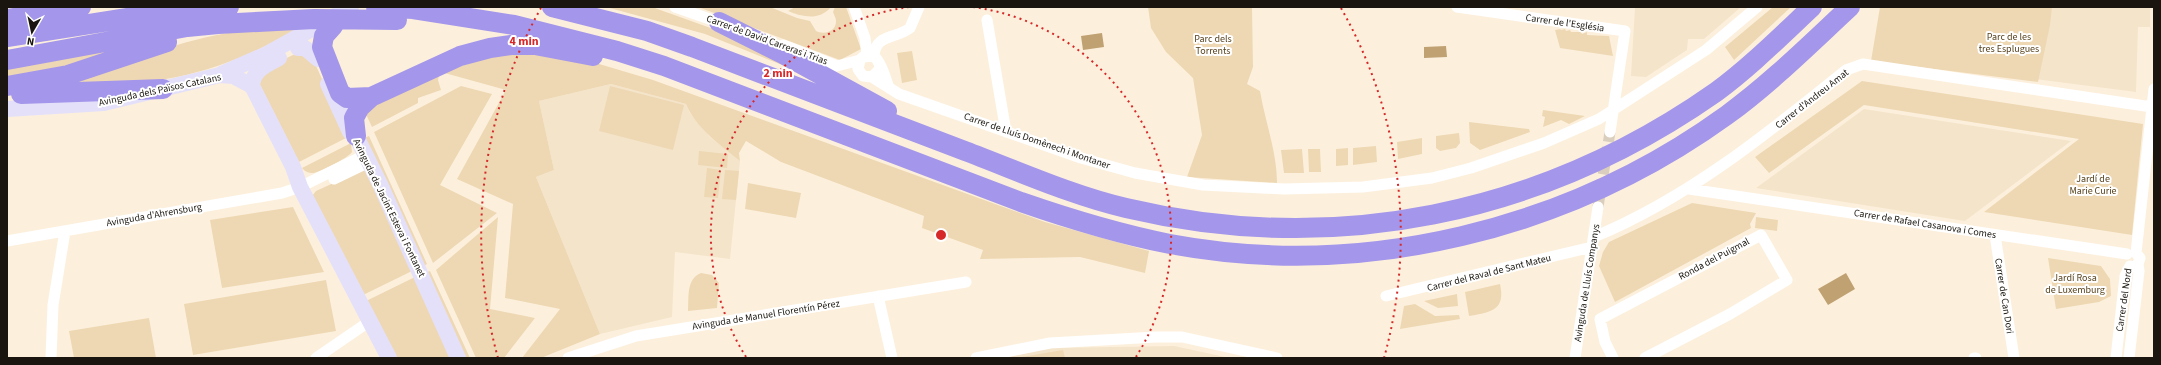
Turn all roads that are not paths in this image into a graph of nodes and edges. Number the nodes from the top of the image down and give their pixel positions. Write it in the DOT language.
graph roads {
  1 [pos="81,7"];
  2 [pos="229,7"];
  3 [pos="351,7"];
  4 [pos="366,7"];
  5 [pos="376,7"];
  6 [pos="552,7"];
  7 [pos="675,7"];
  8 [pos="854,7"];
  9 [pos="919,7"];
  10 [pos="1457,7"];
  11 [pos="1757,7"];
  12 [pos="1812,7"];
  13 [pos="1850,7"];
  14 [pos="406,14"];
  15 [pos="7,19"];
  16 [pos="987,20"];
  17 [pos="267,21"];
  18 [pos="719,22"];
  19 [pos="320,27"];
  20 [pos="7,37"];
  21 [pos="298,48"];
  22 [pos="617,51"];
  23 [pos="318,59"];
  24 [pos="870,59"];
  25 [pos="7,60"];
  26 [pos="220,75"];
  27 [pos="872,77"];
  28 [pos="712,85"];
  29 [pos="7,86"];
  30 [pos="252,86"];
  31 [pos="889,88"];
  32 [pos="163,89"];
  33 [pos="2154,89"];
  34 [pos="7,95"];
  35 [pos="370,97"];
  36 [pos="2152,107"];
  37 [pos="1614,108"];
  38 [pos="7,109"];
  39 [pos="1006,132"];
  40 [pos="1610,132"];
  41 [pos="356,136"];
  42 [pos="940,142"];
  43 [pos="368,161"];
  44 [pos="1713,173"];
  45 [pos="1700,181"];
  46 [pos="1689,189"];
  47 [pos="1719,192"];
  48 [pos="308,193"];
  49 [pos="1598,207"];
  50 [pos="64,231"];
  51 [pos="1995,235"];
  52 [pos="7,240"];
  53 [pos="1593,242"];
  54 [pos="2132,253"];
  55 [pos="2134,265"];
  56 [pos="966,282"];
  57 [pos="878,296"];
  58 [pos="1386,296"];
  59 [pos="370,321"];
  60 [pos="50,358"];
  61 [pos="316,358"];
  62 [pos="389,358"];
  63 [pos="458,358"];
  64 [pos="568,358"];
  65 [pos="892,358"];
  66 [pos="976,358"];
  67 [pos="1277,358"];
  68 [pos="1575,358"];
  69 [pos="1613,358"];
  70 [pos="1645,358"];
  71 [pos="2014,358"];
  72 [pos="2116,358"];
  73 [pos="2129,358"];
  1 -- 15 [label="highway"];
  2 -- 20 [label="highway"];
  3 -- 19 [label="street"];
  4 -- 19 [label="street"];
  5 -- 14 [label="highway"];
  6 -- 42 [label="highway"];
  7 -- 18 [label="street, Carrer de David Carreras i Trias"];
  8 -- 24 [label="street"];
  9 -- 24 [label="street"];
  10 -- 37 [label="street, Carrer de l'Església"];
  11 -- 37 [label="street, Carrer de Lluís Domènech i Montaner"];
  12 -- 42 [label="highway"];
  13 -- 28 [label="highway"];
  14 -- 19 [label="highway"];
  14 -- 22 [label="highway"];
  14 -- 22 [label="highway"];
  16 -- 39 [label="street"];
  17 -- 19 [label="highway"];
  17 -- 25 [label="highway"];
  17 -- 29 [label="highway"];
  18 -- 24 [label="street, Carrer de David Carreras i Trias"];
  18 -- 42 [label="highway"];
  19 -- 21 [label="street"];
  19 -- 23 [label="street"];
  19 -- 26 [label="street"];
  19 -- 35 [label="highway"];
  21 -- 23 [label="street"];
  21 -- 30 [label="street"];
  22 -- 28 [label="highway"];
  23 -- 41 [label="street, Avinguda de Jacint Esteva i Fontanet"];
  24 -- 27 [label="street"];
  24 -- 27 [label="street, Carrer de Lluís Domènech i Montaner"];
  24 -- 31 [label="street"];
  26 -- 30 [label="street, Avinguda dels Països Catalans"];
  26 -- 32 [label="street, Avinguda dels Països Catalans"];
  27 -- 31 [label="street, Carrer de Lluís Domènech i Montaner"];
  28 -- 35 [label="highway"];
  30 -- 48 [label="street"];
  31 -- 39 [label="street, Carrer de Lluís Domènech i Montaner"];
  32 -- 34 [label="highway"];
  32 -- 38 [label="street, Avinguda dels Països Catalans"];
  33 -- 36 [label="street, Carrer del Nord"];
  35 -- 41 [label="highway"];
  36 -- 44 [label="street, Carrer d'Andreu Amat"];
  36 -- 54 [label="street, Carrer del Nord"];
  37 -- 39 [label="street, Carrer de Lluís Domènech i Montaner"];
  37 -- 40 [label="street"];
  41 -- 43 [label="street, Avinguda de Jacint Esteva i Fontanet"];
  43 -- 48 [label="street, Avinguda d'Ahrensburg"];
  43 -- 63 [label="street, Avinguda de Jacint Esteva i Fontanet"];
  44 -- 45 [label="street, Carrer d'Andreu Amat"];
  44 -- 47 [label="street"];
  45 -- 46 [label="street, Carrer d'Andreu Amat"];
  45 -- 47 [label="street, Carrer de Rafael Casanova i Comes"];
  46 -- 47 [label="street, Carrer de Rafael Casanova i Comes"];
  46 -- 53 [label="street, Carrer d'Andreu Amat"];
  47 -- 51 [label="street, Carrer de Rafael Casanova i Comes"];
  48 -- 50 [label="street, Avinguda d'Ahrensburg"];
  48 -- 59 [label="street"];
  49 -- 53 [label="street, Avinguda de Lluís Companys"];
  50 -- 52 [label="street, Avinguda d'Ahrensburg"];
  50 -- 60 [label="street"];
  51 -- 54 [label="street, Carrer de Rafael Casanova i Comes"];
  51 -- 71 [label="street, Carrer de Can Dori"];
  53 -- 58 [label="street, Carrer del Raval de Sant Mateu"];
  53 -- 68 [label="street, Avinguda de Lluís Companys"];
  54 -- 55 [label="street, Carrer del Nord"];
  55 -- 72 [label="street, Carrer del Nord"];
  55 -- 73 [label="street, Carrer del Nord"];
  56 -- 57 [label="street, Avinguda de Manuel Florentín Pérez"];
  57 -- 64 [label="street, Avinguda de Manuel Florentín Pérez"];
  57 -- 65 [label="street"];
  59 -- 61 [label="street"];
  59 -- 62 [label="street"];
  66 -- 67 [label="street"];
  69 -- 70 [label="street, Ronda del Puigmal"];
}
